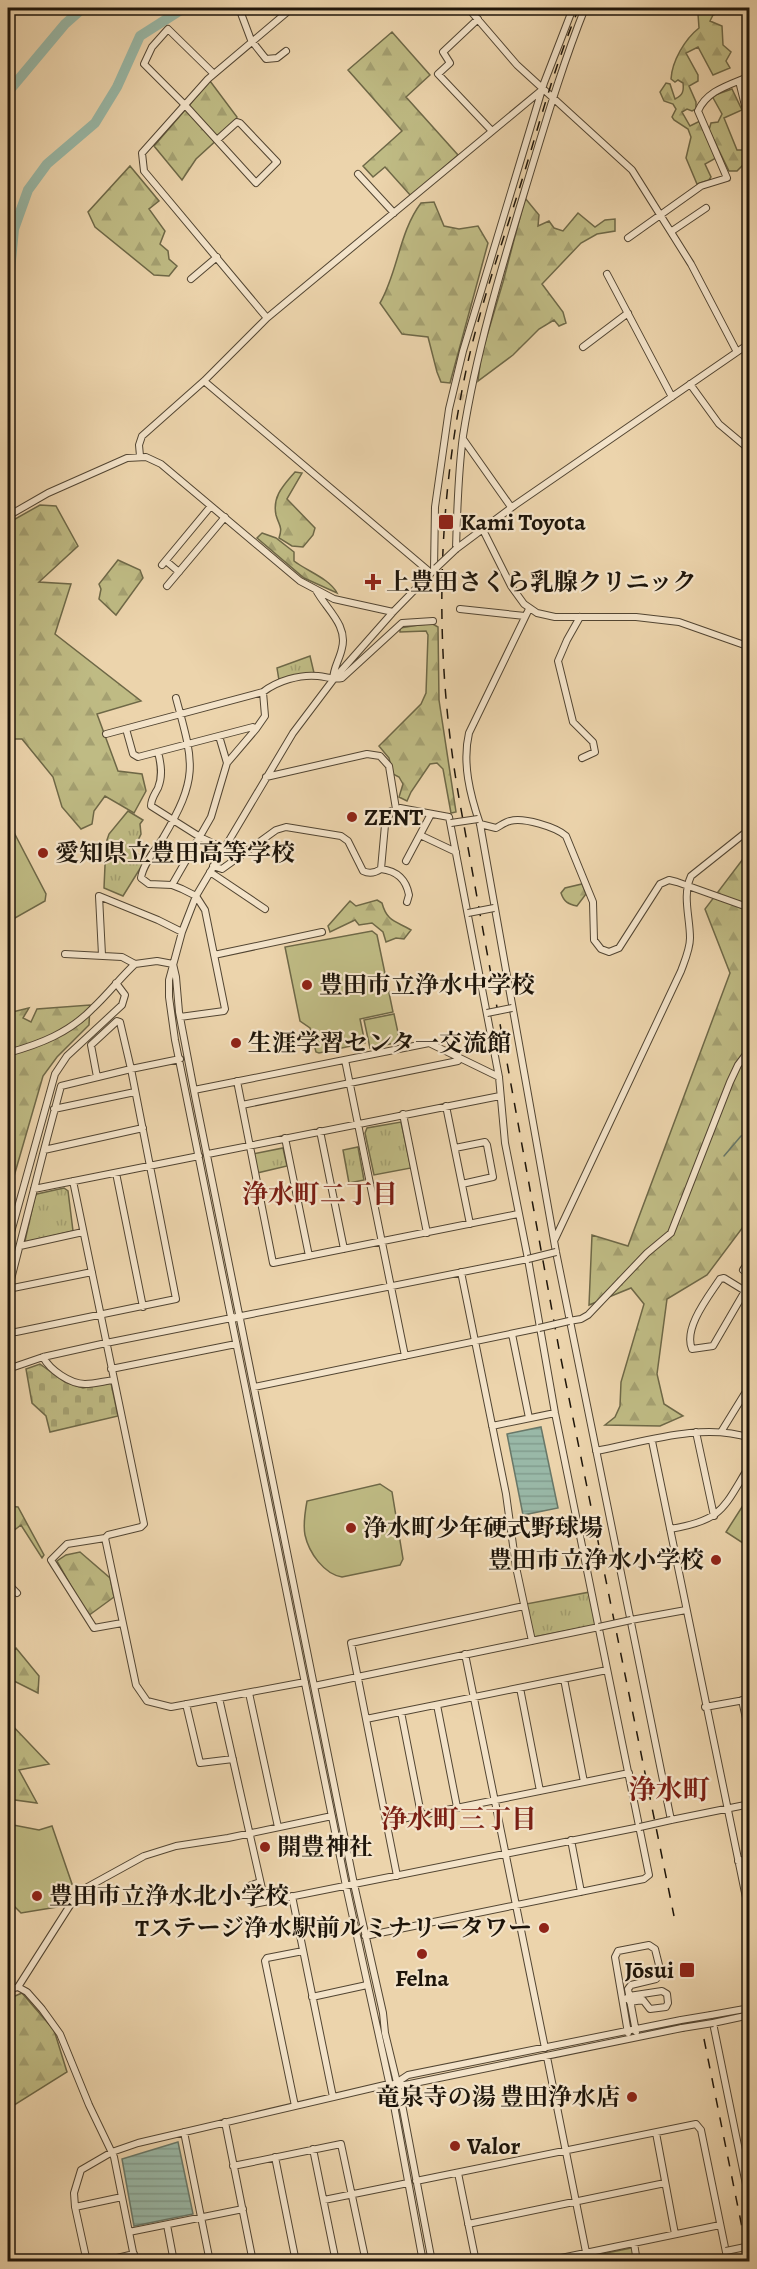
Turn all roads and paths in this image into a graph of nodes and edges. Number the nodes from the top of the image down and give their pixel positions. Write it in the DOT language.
graph roads {
  1 [pos="238,8"];
  2 [pos="291,8"];
  3 [pos="468,8"];
  4 [pos="573,8"];
  5 [pos="585,8"];
  6 [pos="743,8"];
  7 [pos="478,19"];
  8 [pos="750,21"];
  9 [pos="251,40"];
  10 [pos="286,51"];
  11 [pos="214,74"];
  12 [pos="750,76"];
  13 [pos="739,81"];
  14 [pos="543,89"];
  15 [pos="554,98"];
  16 [pos="184,104"];
  17 [pos="750,126"];
  18 [pos="492,132"];
  19 [pos="217,140"];
  20 [pos="358,174"];
  21 [pos="706,208"];
  22 [pos="394,213"];
  23 [pos="661,215"];
  24 [pos="672,231"];
  25 [pos="628,238"];
  26 [pos="217,257"];
  27 [pos="608,274"];
  28 [pos="192,279"];
  29 [pos="628,314"];
  30 [pos="267,318"];
  31 [pos="750,343"];
  32 [pos="583,347"];
  33 [pos="737,352"];
  34 [pos="204,381"];
  35 [pos="690,384"];
  36 [pos="672,397"];
  37 [pos="463,438"];
  38 [pos="750,450"];
  39 [pos="140,456"];
  40 [pos="211,506"];
  41 [pos="511,507"];
  42 [pos="8,516"];
  43 [pos="225,517"];
  44 [pos="482,528"];
  45 [pos="456,549"];
  46 [pos="434,570"];
  47 [pos="179,572"];
  48 [pos="167,586"];
  49 [pos="316,590"];
  50 [pos="460,609"];
  51 [pos="530,609"];
  52 [pos="393,612"];
  53 [pos="525,616"];
  54 [pos="580,617"];
  55 [pos="434,621"];
  56 [pos="750,647"];
  57 [pos="333,680"];
  58 [pos="263,692"];
  59 [pos="176,698"];
  60 [pos="180,713"];
  61 [pos="126,729"];
  62 [pos="256,729"];
  63 [pos="105,734"];
  64 [pos="219,736"];
  65 [pos="188,745"];
  66 [pos="158,752"];
  67 [pos="582,758"];
  68 [pos="227,763"];
  69 [pos="266,777"];
  70 [pos="396,808"];
  71 [pos="431,814"];
  72 [pos="173,820"];
  73 [pos="479,821"];
  74 [pos="451,823"];
  75 [pos="750,829"];
  76 [pos="420,835"];
  77 [pos="200,837"];
  78 [pos="223,848"];
  79 [pos="456,852"];
  80 [pos="406,861"];
  81 [pos="212,869"];
  82 [pos="381,869"];
  83 [pos="172,885"];
  84 [pos="686,886"];
  85 [pos="195,896"];
  86 [pos="407,902"];
  87 [pos="494,908"];
  88 [pos="750,908"];
  89 [pos="265,909"];
  90 [pos="468,914"];
  91 [pos="322,932"];
  92 [pos="182,933"];
  93 [pos="65,954"];
  94 [pos="102,955"];
  95 [pos="214,955"];
  96 [pos="135,964"];
  97 [pos="173,964"];
  98 [pos="116,983"];
  99 [pos="512,1008"];
  100 [pos="486,1013"];
  101 [pos="180,1017"];
  102 [pos="750,1049"];
  103 [pos="8,1053"];
  104 [pos="460,1058"];
  105 [pos="180,1059"];
  106 [pos="345,1060"];
  107 [pos="131,1070"];
  108 [pos="97,1077"];
  109 [pos="499,1077"];
  110 [pos="237,1082"];
  111 [pos="350,1082"];
  112 [pos="194,1090"];
  113 [pos="135,1092"];
  114 [pos="500,1096"];
  115 [pos="242,1105"];
  116 [pos="446,1106"];
  117 [pos="54,1109"];
  118 [pos="403,1114"];
  119 [pos="358,1124"];
  120 [pos="143,1128"];
  121 [pos="321,1131"];
  122 [pos="285,1138"];
  123 [pos="250,1145"];
  124 [pos="455,1148"];
  125 [pos="44,1149"];
  126 [pos="208,1154"];
  127 [pos="200,1156"];
  128 [pos="150,1165"];
  129 [pos="116,1173"];
  130 [pos="73,1181"];
  131 [pos="462,1184"];
  132 [pos="34,1189"];
  133 [pos="518,1214"];
  134 [pos="470,1224"];
  135 [pos="83,1232"];
  136 [pos="427,1233"];
  137 [pos="555,1239"];
  138 [pos="383,1242"];
  139 [pos="8,1243"];
  140 [pos="20,1245"];
  141 [pos="344,1249"];
  142 [pos="556,1252"];
  143 [pos="309,1256"];
  144 [pos="528,1258"];
  145 [pos="750,1259"];
  146 [pos="92,1272"];
  147 [pos="461,1272"];
  148 [pos="750,1275"];
  149 [pos="392,1286"];
  150 [pos="8,1290"];
  151 [pos="748,1293"];
  152 [pos="143,1306"];
  153 [pos="101,1315"];
  154 [pos="240,1317"];
  155 [pos="231,1319"];
  156 [pos="569,1321"];
  157 [pos="8,1326"];
  158 [pos="539,1328"];
  159 [pos="512,1334"];
  160 [pos="474,1342"];
  161 [pos="106,1343"];
  162 [pos="236,1344"];
  163 [pos="405,1356"];
  164 [pos="43,1357"];
  165 [pos="8,1369"];
  166 [pos="111,1369"];
  167 [pos="114,1380"];
  168 [pos="750,1385"];
  169 [pos="254,1387"];
  170 [pos="555,1413"];
  171 [pos="529,1418"];
  172 [pos="492,1426"];
  173 [pos="696,1432"];
  174 [pos="721,1432"];
  175 [pos="750,1438"];
  176 [pos="652,1440"];
  177 [pos="596,1451"];
  178 [pos="750,1465"];
  179 [pos="714,1516"];
  180 [pos="670,1529"];
  181 [pos="105,1538"];
  182 [pos="8,1584"];
  183 [pos="17,1593"];
  184 [pos="524,1606"];
  185 [pos="686,1610"];
  186 [pos="631,1620"];
  187 [pos="122,1623"];
  188 [pos="599,1627"];
  189 [pos="532,1641"];
  190 [pos="465,1654"];
  191 [pos="608,1670"];
  192 [pos="357,1677"];
  193 [pos="564,1679"];
  194 [pos="305,1682"];
  195 [pos="314,1686"];
  196 [pos="520,1688"];
  197 [pos="249,1693"];
  198 [pos="474,1697"];
  199 [pos="219,1698"];
  200 [pos="746,1700"];
  201 [pos="186,1704"];
  202 [pos="437,1705"];
  203 [pos="705,1707"];
  204 [pos="401,1712"];
  205 [pos="366,1719"];
  206 [pos="750,1737"];
  207 [pos="233,1759"];
  208 [pos="628,1773"];
  209 [pos="584,1782"];
  210 [pos="540,1791"];
  211 [pos="494,1800"];
  212 [pos="750,1804"];
  213 [pos="458,1807"];
  214 [pos="727,1808"];
  215 [pos="421,1814"];
  216 [pos="332,1816"];
  217 [pos="671,1820"];
  218 [pos="387,1822"];
  219 [pos="278,1827"];
  220 [pos="640,1827"];
  221 [pos="250,1834"];
  222 [pos="571,1840"];
  223 [pos="506,1854"];
  224 [pos="750,1859"];
  225 [pos="738,1862"];
  226 [pos="398,1876"];
  227 [pos="260,1882"];
  228 [pos="354,1884"];
  229 [pos="346,1886"];
  230 [pos="581,1892"];
  231 [pos="292,1896"];
  232 [pos="264,1902"];
  233 [pos="516,1905"];
  234 [pos="750,1917"];
  235 [pos="365,1936"];
  236 [pos="303,1951"];
  237 [pos="367,1985"];
  238 [pos="18,1987"];
  239 [pos="8,1990"];
  240 [pos="312,1997"];
  241 [pos="628,2000"];
  242 [pos="750,2008"];
  243 [pos="750,2015"];
  244 [pos="713,2023"];
  245 [pos="632,2030"];
  246 [pos="633,2038"];
  247 [pos="545,2048"];
  248 [pos="547,2057"];
  249 [pos="392,2084"];
  250 [pos="333,2097"];
  251 [pos="295,2106"];
  252 [pos="225,2122"];
  253 [pos="184,2132"];
  254 [pos="656,2133"];
  255 [pos="313,2149"];
  256 [pos="566,2151"];
  257 [pos="112,2152"];
  258 [pos="274,2157"];
  259 [pos="233,2166"];
  260 [pos="458,2173"];
  261 [pos="416,2181"];
  262 [pos="408,2183"];
  263 [pos="665,2183"];
  264 [pos="352,2194"];
  265 [pos="122,2197"];
  266 [pos="324,2200"];
  267 [pos="577,2201"];
  268 [pos="750,2204"];
  269 [pos="75,2207"];
  270 [pos="243,2210"];
  271 [pos="201,2218"];
  272 [pos="468,2224"];
  273 [pos="166,2225"];
  274 [pos="720,2226"];
  275 [pos="129,2232"];
  276 [pos="675,2234"];
  277 [pos="634,2243"];
  278 [pos="750,2246"];
  279 [pos="726,2251"];
  280 [pos="587,2252"];
  281 [pos="135,2258"];
  282 [pos="336,2261"];
  283 [pos="87,2262"];
  284 [pos="100,2262"];
  285 [pos="174,2262"];
  286 [pos="210,2262"];
  287 [pos="253,2262"];
  288 [pos="296,2262"];
  289 [pos="328,2262"];
  290 [pos="366,2262"];
  291 [pos="423,2262"];
  292 [pos="432,2262"];
  293 [pos="476,2262"];
  294 [pos="542,2262"];
  295 [pos="588,2262"];
  296 [pos="637,2262"];
  297 [pos="728,2262"];
  1 -- 9 [label="street"];
  2 -- 9 [label="street"];
  3 -- 7 [label="street"];
  4 -- 14 [label="street"];
  5 -- 15 [label="street"];
  6 -- 8 [label="street"];
  7 -- 14 [label="street"];
  7 -- 18 [label="street"];
  9 -- 10 [label="street"];
  9 -- 11 [label="street"];
  11 -- 16 [label="street"];
  11 -- 16 [label="street"];
  12 -- 13 [label="street"];
  13 -- 17 [label="street"];
  13 -- 23 [label="street"];
  14 -- 15 [label="street"];
  14 -- 18 [label="street"];
  14 -- 46 [label="street"];
  15 -- 23 [label="street"];
  15 -- 37 [label="street"];
  16 -- 19 [label="street"];
  16 -- 26 [label="street"];
  18 -- 22 [label="street"];
  19 -- 19 [label="street"];
  20 -- 22 [label="street"];
  21 -- 24 [label="street"];
  22 -- 30 [label="street"];
  23 -- 24 [label="street"];
  23 -- 25 [label="street"];
  24 -- 33 [label="street"];
  26 -- 28 [label="street"];
  26 -- 30 [label="street"];
  27 -- 29 [label="street"];
  29 -- 32 [label="street"];
  29 -- 36 [label="street"];
  30 -- 34 [label="street"];
  31 -- 33 [label="street"];
  33 -- 35 [label="street"];
  34 -- 39 [label="street"];
  34 -- 46 [label="street"];
  35 -- 36 [label="street"];
  35 -- 38 [label="street"];
  36 -- 41 [label="street"];
  37 -- 41 [label="street"];
  37 -- 45 [label="street"];
  39 -- 40 [label="street"];
  39 -- 42 [label="street"];
  40 -- 43 [label="street"];
  40 -- 47 [label="street"];
  41 -- 44 [label="street"];
  43 -- 47 [label="street"];
  43 -- 49 [label="street"];
  44 -- 45 [label="street"];
  44 -- 51 [label="street"];
  45 -- 46 [label="street, bridge"];
  46 -- 52 [label="street"];
  47 -- 48 [label="street"];
  49 -- 52 [label="street"];
  49 -- 57 [label="street"];
  50 -- 53 [label="street"];
  51 -- 53 [label="street"];
  51 -- 54 [label="street"];
  52 -- 57 [label="street"];
  53 -- 73 [label="street"];
  54 -- 56 [label="street"];
  54 -- 67 [label="street"];
  55 -- 57 [label="street"];
  57 -- 58 [label="street"];
  57 -- 69 [label="street"];
  58 -- 60 [label="street"];
  58 -- 62 [label="street"];
  59 -- 60 [label="street"];
  60 -- 61 [label="street"];
  60 -- 65 [label="street"];
  61 -- 63 [label="street"];
  61 -- 66 [label="street"];
  62 -- 64 [label="street"];
  62 -- 68 [label="street"];
  64 -- 65 [label="street"];
  64 -- 68 [label="street"];
  65 -- 66 [label="street"];
  65 -- 72 [label="street"];
  66 -- 72 [label="street"];
  68 -- 77 [label="street"];
  69 -- 70 [label="street"];
  69 -- 78 [label="street"];
  70 -- 71 [label="street"];
  70 -- 82 [label="street"];
  71 -- 74 [label="street"];
  71 -- 76 [label="street"];
  72 -- 77 [label="street"];
  72 -- 83 [label="street"];
  73 -- 74 [label="street, bridge"];
  73 -- 84 [label="street"];
  73 -- 87 [label="street"];
  74 -- 79 [label="street"];
  75 -- 84 [label="street"];
  76 -- 79 [label="street"];
  76 -- 80 [label="street"];
  77 -- 78 [label="street"];
  77 -- 83 [label="street"];
  78 -- 81 [label="street"];
  79 -- 90 [label="street"];
  81 -- 82 [label="street"];
  81 -- 85 [label="street"];
  81 -- 89 [label="street"];
  82 -- 86 [label="street"];
  83 -- 85 [label="street"];
  84 -- 88 [label="street"];
  84 -- 137 [label="street"];
  85 -- 92 [label="street"];
  85 -- 95 [label="street"];
  87 -- 90 [label="street, bridge"];
  87 -- 99 [label="street"];
  90 -- 100 [label="street"];
  91 -- 95 [label="street"];
  92 -- 94 [label="street"];
  92 -- 97 [label="street"];
  93 -- 94 [label="street"];
  94 -- 96 [label="street"];
  95 -- 101 [label="street"];
  96 -- 97 [label="street"];
  96 -- 98 [label="street"];
  97 -- 101 [label="street"];
  97 -- 105 [label="street"];
  98 -- 103 [label="street"];
  98 -- 139 [label="street"];
  99 -- 100 [label="street, bridge"];
  99 -- 137 [label="street"];
  100 -- 109 [label="street"];
  101 -- 112 [label="street"];
  102 -- 156 [label="street"];
  104 -- 106 [label="street"];
  104 -- 109 [label="street"];
  104 -- 111 [label="street"];
  105 -- 107 [label="street"];
  105 -- 127 [label="street"];
  106 -- 110 [label="street"];
  106 -- 111 [label="street"];
  107 -- 108 [label="street"];
  107 -- 108 [label="street"];
  107 -- 113 [label="street"];
  108 -- 117 [label="street"];
  109 -- 114 [label="street"];
  110 -- 112 [label="street"];
  110 -- 115 [label="street"];
  111 -- 115 [label="street"];
  111 -- 119 [label="street"];
  112 -- 126 [label="street"];
  113 -- 117 [label="street"];
  113 -- 120 [label="street"];
  114 -- 116 [label="street"];
  114 -- 133 [label="street"];
  115 -- 123 [label="street"];
  116 -- 118 [label="street"];
  116 -- 124 [label="street"];
  117 -- 125 [label="street"];
  118 -- 119 [label="street"];
  118 -- 136 [label="street"];
  119 -- 121 [label="street"];
  119 -- 138 [label="street"];
  120 -- 125 [label="street"];
  120 -- 128 [label="street"];
  121 -- 122 [label="street"];
  121 -- 141 [label="street"];
  122 -- 123 [label="street"];
  122 -- 143 [label="street"];
  123 -- 126 [label="street"];
  123 -- 143 [label="street"];
  124 -- 131 [label="street"];
  124 -- 131 [label="street"];
  125 -- 132 [label="street"];
  126 -- 154 [label="street"];
  127 -- 128 [label="street"];
  127 -- 155 [label="street"];
  128 -- 129 [label="street"];
  128 -- 152 [label="street"];
  129 -- 130 [label="street"];
  129 -- 152 [label="street"];
  130 -- 132 [label="street"];
  130 -- 135 [label="street"];
  131 -- 134 [label="street"];
  132 -- 140 [label="street"];
  133 -- 134 [label="street"];
  133 -- 144 [label="street"];
  134 -- 136 [label="street"];
  135 -- 140 [label="street"];
  135 -- 146 [label="street"];
  136 -- 138 [label="street"];
  137 -- 142 [label="street"];
  138 -- 141 [label="street"];
  138 -- 149 [label="street"];
  140 -- 150 [label="street"];
  141 -- 143 [label="street"];
  142 -- 144 [label="street, bridge"];
  142 -- 156 [label="street"];
  144 -- 147 [label="street"];
  144 -- 158 [label="street"];
  145 -- 148 [label="street"];
  146 -- 150 [label="street"];
  146 -- 153 [label="street"];
  147 -- 149 [label="street"];
  147 -- 160 [label="street"];
  149 -- 154 [label="street"];
  149 -- 163 [label="street"];
  151 -- 151 [label="street"];
  152 -- 153 [label="street"];
  153 -- 157 [label="street"];
  153 -- 161 [label="street"];
  154 -- 155 [label="street"];
  154 -- 169 [label="street"];
  155 -- 161 [label="street"];
  155 -- 162 [label="street"];
  156 -- 158 [label="street, bridge"];
  156 -- 177 [label="street"];
  158 -- 159 [label="street"];
  158 -- 170 [label="street"];
  159 -- 160 [label="street"];
  159 -- 171 [label="street"];
  160 -- 163 [label="street"];
  160 -- 172 [label="street"];
  161 -- 164 [label="street"];
  161 -- 166 [label="street"];
  162 -- 166 [label="street"];
  162 -- 194 [label="street"];
  163 -- 169 [label="street"];
  164 -- 165 [label="street"];
  164 -- 167 [label="street"];
  166 -- 167 [label="street"];
  167 -- 181 [label="street"];
  168 -- 174 [label="street"];
  169 -- 195 [label="street"];
  170 -- 171 [label="street"];
  170 -- 188 [label="street"];
  171 -- 172 [label="street"];
  172 -- 184 [label="street"];
  173 -- 174 [label="street"];
  173 -- 176 [label="street"];
  173 -- 179 [label="street"];
  174 -- 175 [label="street"];
  176 -- 177 [label="street"];
  176 -- 180 [label="street"];
  177 -- 186 [label="street"];
  178 -- 179 [label="street"];
  179 -- 180 [label="street"];
  180 -- 185 [label="street"];
  181 -- 187 [label="street"];
  181 -- 187 [label="street"];
  182 -- 183 [label="street"];
  184 -- 189 [label="street"];
  184 -- 192 [label="street"];
  185 -- 186 [label="street"];
  185 -- 203 [label="street"];
  186 -- 188 [label="street, bridge"];
  186 -- 217 [label="street"];
  187 -- 201 [label="street"];
  188 -- 189 [label="street"];
  188 -- 191 [label="street"];
  189 -- 190 [label="street"];
  190 -- 192 [label="street"];
  190 -- 198 [label="street"];
  191 -- 193 [label="street"];
  191 -- 208 [label="street"];
  192 -- 195 [label="street"];
  192 -- 205 [label="street"];
  193 -- 196 [label="street"];
  193 -- 209 [label="street"];
  194 -- 197 [label="street"];
  194 -- 216 [label="street"];
  195 -- 228 [label="street"];
  196 -- 198 [label="street"];
  196 -- 210 [label="street"];
  197 -- 199 [label="street"];
  197 -- 219 [label="street"];
  198 -- 202 [label="street"];
  198 -- 211 [label="street"];
  199 -- 201 [label="street"];
  199 -- 207 [label="street"];
  200 -- 203 [label="street"];
  200 -- 206 [label="street"];
  201 -- 207 [label="street"];
  202 -- 204 [label="street"];
  202 -- 213 [label="street"];
  203 -- 214 [label="street"];
  204 -- 205 [label="street"];
  204 -- 215 [label="street"];
  205 -- 218 [label="street"];
  207 -- 221 [label="street"];
  208 -- 209 [label="street"];
  208 -- 220 [label="street"];
  209 -- 210 [label="street"];
  210 -- 211 [label="street"];
  211 -- 213 [label="street"];
  211 -- 223 [label="street"];
  212 -- 214 [label="street"];
  213 -- 215 [label="street"];
  214 -- 217 [label="street"];
  214 -- 225 [label="street"];
  215 -- 218 [label="street"];
  216 -- 219 [label="street"];
  216 -- 229 [label="street"];
  217 -- 220 [label="street, bridge"];
  218 -- 226 [label="street"];
  219 -- 221 [label="street"];
  220 -- 222 [label="street"];
  220 -- 230 [label="street"];
  221 -- 227 [label="street"];
  221 -- 238 [label="street"];
  222 -- 223 [label="street"];
  222 -- 230 [label="street"];
  223 -- 226 [label="street"];
  223 -- 233 [label="street"];
  224 -- 225 [label="street"];
  225 -- 234 [label="street"];
  226 -- 228 [label="street"];
  227 -- 232 [label="street"];
  227 -- 232 [label="street"];
  228 -- 229 [label="street"];
  228 -- 235 [label="street"];
  229 -- 231 [label="street"];
  229 -- 237 [label="street"];
  230 -- 233 [label="street"];
  231 -- 232 [label="street"];
  231 -- 236 [label="street"];
  233 -- 235 [label="street"];
  233 -- 247 [label="street"];
  235 -- 249 [label="street"];
  236 -- 240 [label="street"];
  236 -- 251 [label="street"];
  237 -- 240 [label="street"];
  237 -- 249 [label="street"];
  238 -- 239 [label="street"];
  238 -- 257 [label="street"];
  240 -- 250 [label="street"];
  241 -- 241 [label="street"];
  241 -- 241 [label="street"];
  241 -- 245 [label="street"];
  242 -- 245 [label="street, bridge"];
  243 -- 244 [label="street"];
  244 -- 246 [label="street, bridge"];
  244 -- 268 [label="street"];
  245 -- 246 [label="street"];
  245 -- 247 [label="street"];
  246 -- 248 [label="street"];
  247 -- 249 [label="street"];
  248 -- 249 [label="street"];
  248 -- 256 [label="street"];
  249 -- 250 [label="street"];
  249 -- 261 [label="street"];
  249 -- 262 [label="street"];
  250 -- 251 [label="street"];
  251 -- 252 [label="street"];
  252 -- 253 [label="street"];
  252 -- 259 [label="street"];
  253 -- 257 [label="street"];
  253 -- 271 [label="street"];
  254 -- 256 [label="street"];
  254 -- 263 [label="street"];
  254 -- 274 [label="street"];
  255 -- 258 [label="street"];
  255 -- 264 [label="street"];
  255 -- 266 [label="street"];
  256 -- 260 [label="street"];
  256 -- 267 [label="street"];
  257 -- 265 [label="street"];
  257 -- 269 [label="street"];
  258 -- 259 [label="street"];
  258 -- 288 [label="street"];
  259 -- 270 [label="street"];
  260 -- 261 [label="street"];
  260 -- 272 [label="street"];
  261 -- 292 [label="street"];
  262 -- 264 [label="street"];
  262 -- 291 [label="street"];
  263 -- 267 [label="street"];
  263 -- 276 [label="street"];
  264 -- 266 [label="street"];
  264 -- 290 [label="street"];
  265 -- 269 [label="street"];
  265 -- 275 [label="street"];
  266 -- 282 [label="street"];
  267 -- 272 [label="street"];
  267 -- 280 [label="street"];
  269 -- 283 [label="street"];
  270 -- 271 [label="street"];
  270 -- 287 [label="street"];
  271 -- 273 [label="street"];
  271 -- 286 [label="street"];
  272 -- 293 [label="street"];
  273 -- 275 [label="street"];
  273 -- 285 [label="street"];
  274 -- 276 [label="street"];
  274 -- 279 [label="street"];
  275 -- 281 [label="street"];
  276 -- 277 [label="street"];
  277 -- 280 [label="street"];
  277 -- 296 [label="street"];
  278 -- 279 [label="street, bridge"];
  279 -- 297 [label="street"];
  280 -- 294 [label="street"];
  280 -- 295 [label="street"];
  281 -- 284 [label="street"];
  282 -- 289 [label="street"];
}
